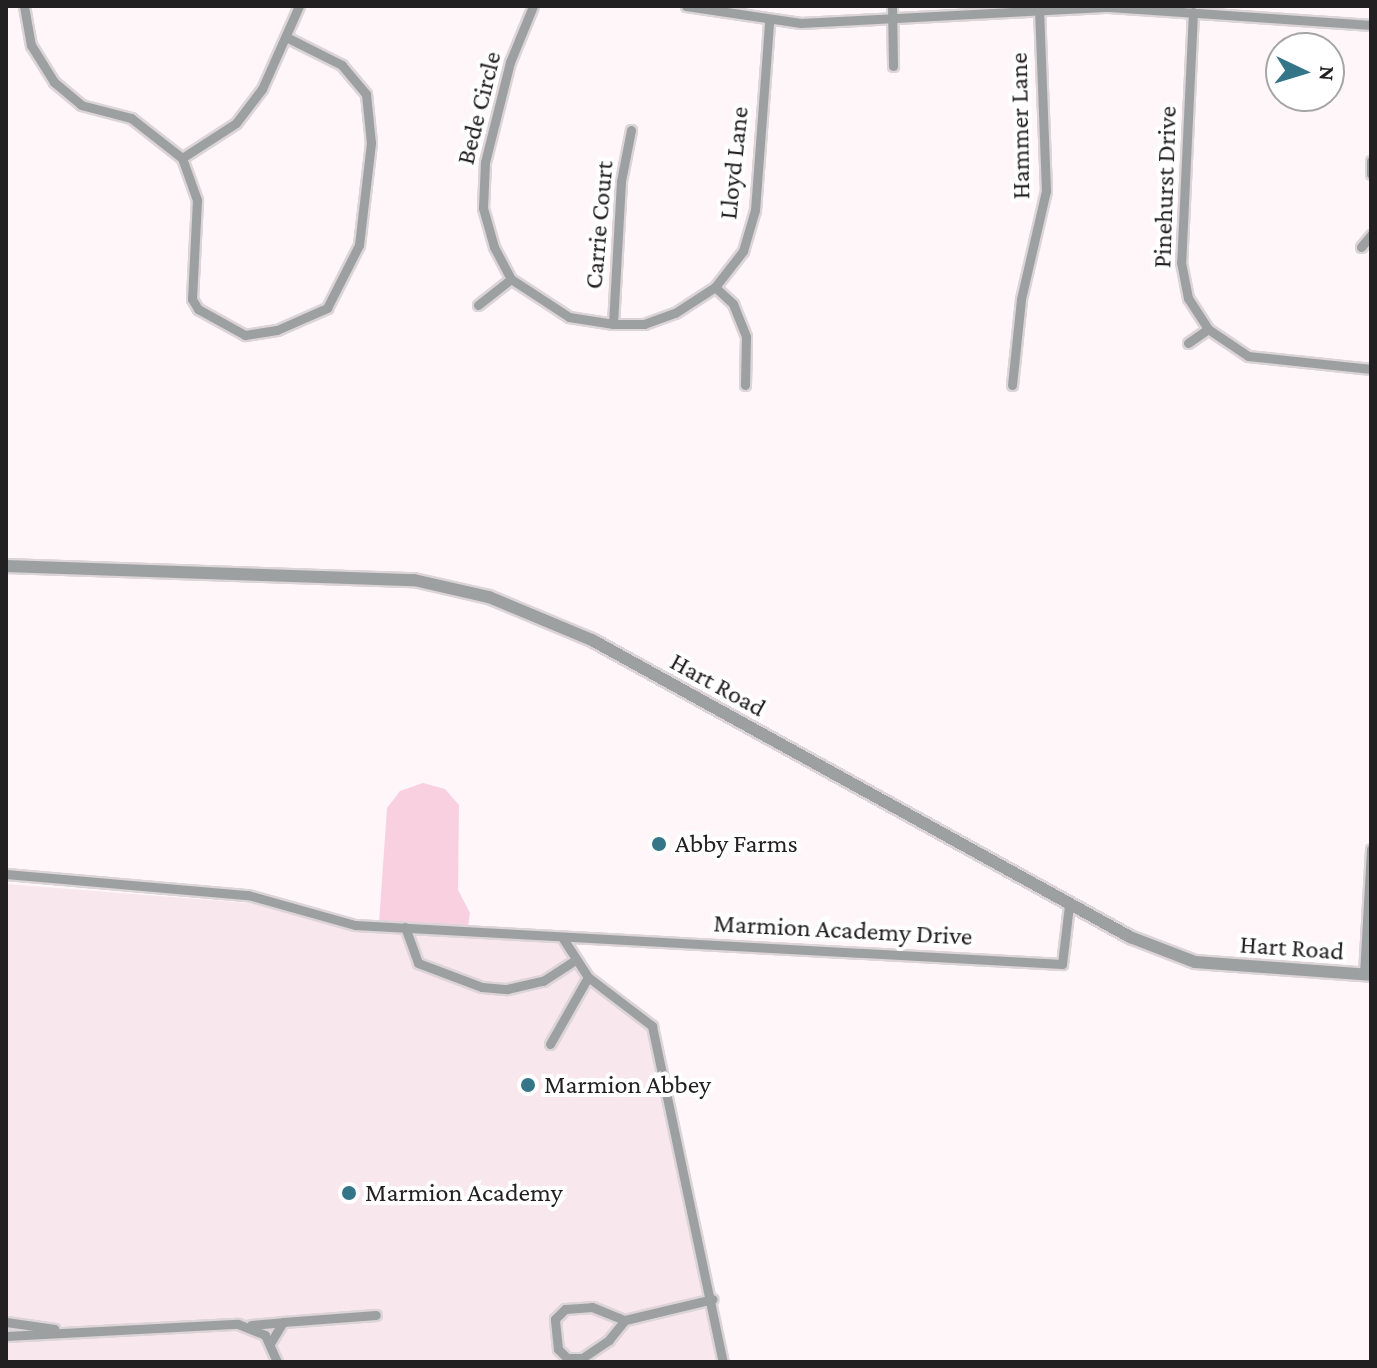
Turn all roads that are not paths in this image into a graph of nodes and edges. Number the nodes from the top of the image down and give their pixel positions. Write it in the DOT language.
graph roads {
  1 [pos="24,6"];
  2 [pos="299,6"];
  3 [pos="533,6"];
  4 [pos="686,6"];
  5 [pos="892,6"];
  6 [pos="1039,8"];
  7 [pos="1193,12"];
  8 [pos="894,19"];
  9 [pos="769,22"];
  10 [pos="1371,25"];
  11 [pos="288,38"];
  12 [pos="893,66"];
  13 [pos="631,130"];
  14 [pos="182,158"];
  15 [pos="1371,161"];
  16 [pos="1371,174"];
  17 [pos="1371,235"];
  18 [pos="1361,247"];
  19 [pos="511,279"];
  20 [pos="715,287"];
  21 [pos="478,305"];
  22 [pos="613,324"];
  23 [pos="1208,329"];
  24 [pos="1188,343"];
  25 [pos="1371,369"];
  26 [pos="745,385"];
  27 [pos="1012,385"];
  28 [pos="6,566"];
  29 [pos="1371,849"];
  30 [pos="6,874"];
  31 [pos="1370,897"];
  32 [pos="1069,905"];
  33 [pos="405,927"];
  34 [pos="562,937"];
  35 [pos="575,960"];
  36 [pos="1368,975"];
  37 [pos="588,977"];
  38 [pos="550,1044"];
  39 [pos="713,1299"];
  40 [pos="376,1315"];
  41 [pos="625,1320"];
  42 [pos="6,1322"];
  43 [pos="283,1322"];
  44 [pos="251,1325"];
  45 [pos="63,1331"];
  46 [pos="6,1336"];
  47 [pos="271,1342"];
  48 [pos="277,1362"];
  49 [pos="723,1362"];
  1 -- 14 [label="street"];
  2 -- 11 [label="street"];
  3 -- 19 [label="street, Bede Circle"];
  4 -- 9 [label="street"];
  5 -- 8 [label="street"];
  6 -- 7 [label="street"];
  6 -- 8 [label="street"];
  6 -- 27 [label="street, Hammer Lane"];
  7 -- 10 [label="street"];
  7 -- 23 [label="street, Pinehurst Drive"];
  8 -- 9 [label="street"];
  8 -- 12 [label="street"];
  9 -- 20 [label="street, Lloyd Lane"];
  11 -- 14 [label="street"];
  11 -- 14 [label="street"];
  13 -- 22 [label="street, Carrie Court"];
  15 -- 16 [label="street"];
  17 -- 18 [label="street"];
  19 -- 21 [label="street"];
  19 -- 22 [label="street, Bede Circle"];
  20 -- 22 [label="street, Bede Circle"];
  20 -- 26 [label="street"];
  23 -- 24 [label="street"];
  23 -- 25 [label="street, Pinehurst Drive"];
  28 -- 32 [label="street, Hart Road"];
  29 -- 31 [label="street"];
  30 -- 33 [label="street, Marmion Academy Drive"];
  31 -- 36 [label="street"];
  32 -- 34 [label="street, Marmion Academy Drive"];
  32 -- 36 [label="street, Hart Road"];
  33 -- 34 [label="street, Marmion Academy Drive"];
  33 -- 35 [label="street"];
  34 -- 35 [label="street"];
  35 -- 37 [label="street"];
  37 -- 38 [label="street"];
  37 -- 39 [label="street"];
  39 -- 41 [label="street"];
  39 -- 49 [label="street"];
  40 -- 43 [label="street"];
  41 -- 41 [label="street"];
  42 -- 45 [label="street"];
  43 -- 44 [label="street"];
  43 -- 47 [label="street"];
  44 -- 45 [label="street"];
  44 -- 47 [label="street"];
  45 -- 46 [label="street"];
  47 -- 48 [label="street"];
}
